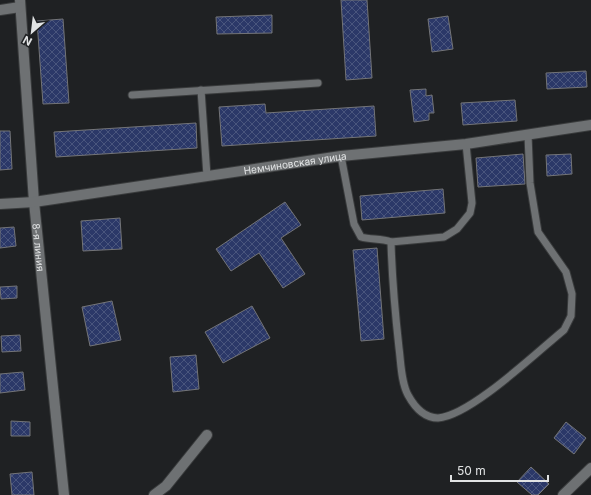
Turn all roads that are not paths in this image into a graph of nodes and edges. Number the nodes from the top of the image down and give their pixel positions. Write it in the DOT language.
graph roads {
  1 [pos="20,4"];
  2 [pos="0,10"];
  3 [pos="318,83"];
  4 [pos="201,90"];
  5 [pos="132,95"];
  6 [pos="591,125"];
  7 [pos="528,135"];
  8 [pos="466,144"];
  9 [pos="341,156"];
  10 [pos="207,176"];
  11 [pos="34,202"];
  12 [pos="0,204"];
  13 [pos="391,242"];
  14 [pos="207,435"];
  15 [pos="591,468"];
  16 [pos="64,495"];
  17 [pos="154,495"];
  18 [pos="563,495"];
  1 -- 2 [label="street"];
  1 -- 11 [label="street, 8-я линия"];
  3 -- 4 [label="lane"];
  4 -- 5 [label="lane"];
  4 -- 10 [label="lane"];
  6 -- 7 [label="street, Немчиновская улица"];
  7 -- 8 [label="street, Немчиновская улица"];
  7 -- 13 [label="lane"];
  8 -- 9 [label="street, Немчиновская улица"];
  8 -- 13 [label="lane"];
  9 -- 10 [label="street, Немчиновская улица"];
  9 -- 13 [label="lane"];
  10 -- 11 [label="street, Немчиновская улица"];
  11 -- 12 [label="street, Немчиновская улица"];
  11 -- 16 [label="street, 8-я линия"];
  14 -- 17 [label="street"];
  15 -- 18 [label="street"];
}
